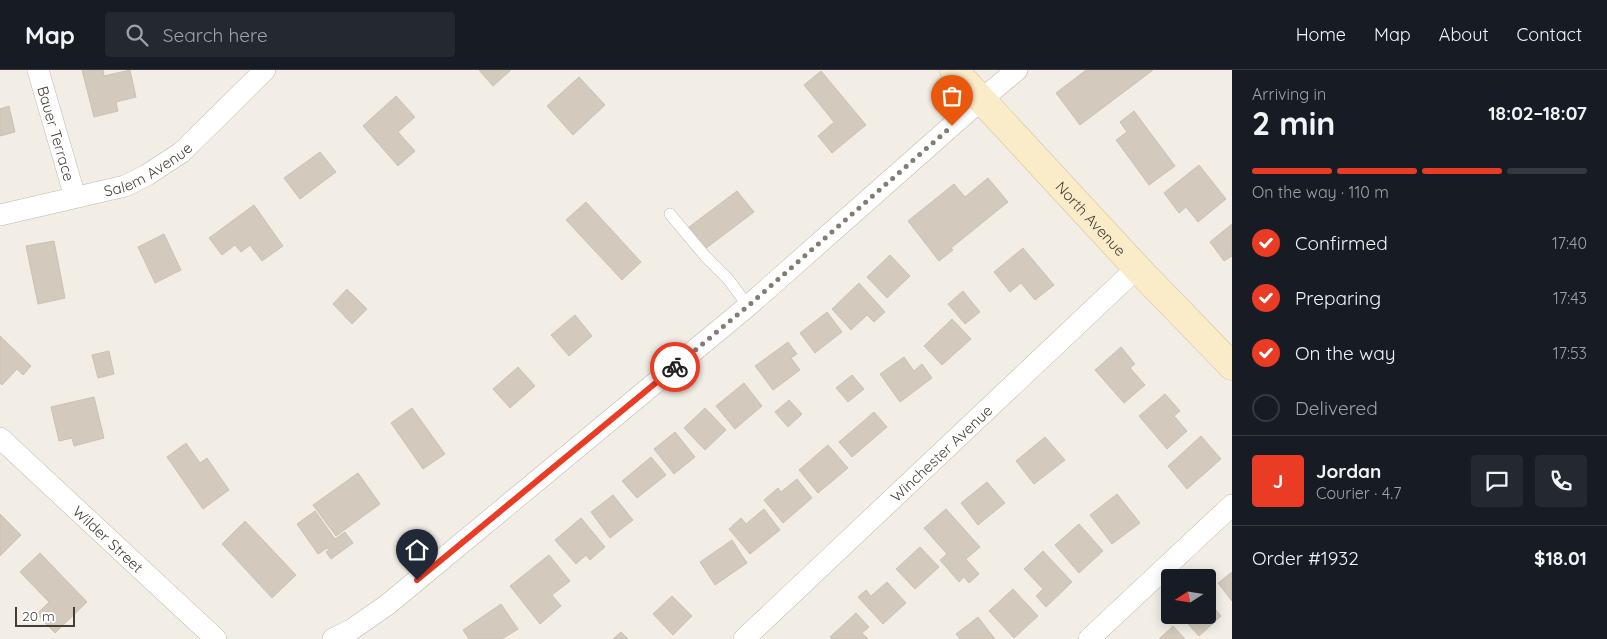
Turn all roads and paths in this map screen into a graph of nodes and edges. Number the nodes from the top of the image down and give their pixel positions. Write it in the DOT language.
graph roads {
  1 [pos="38,70"];
  2 [pos="265,70"];
  3 [pos="954,70"];
  4 [pos="1017,70"];
  5 [pos="981,100"];
  6 [pos="75,197"];
  7 [pos="0,214"];
  8 [pos="670,214"];
  9 [pos="1137,268"];
  10 [pos="748,306"];
  11 [pos="1232,366"];
  12 [pos="0,438"];
  13 [pos="1232,504"];
  14 [pos="216,639"];
  15 [pos="333,639"];
  16 [pos="744,639"];
  17 [pos="1089,639"];
  1 -- 6 [label="street, Bauer Terrace"];
  2 -- 6 [label="street, Salem Avenue"];
  3 -- 5 [label="main road, North Avenue"];
  4 -- 5 [label="street"];
  5 -- 9 [label="main road, North Avenue"];
  5 -- 10 [label="street"];
  6 -- 7 [label="street, Salem Avenue"];
  8 -- 10 [label="lane"];
  9 -- 11 [label="main road, North Avenue"];
  9 -- 16 [label="street, Winchester Avenue"];
  10 -- 15 [label="street"];
  12 -- 14 [label="street, Wilder Street"];
  13 -- 17 [label="street"];
}
